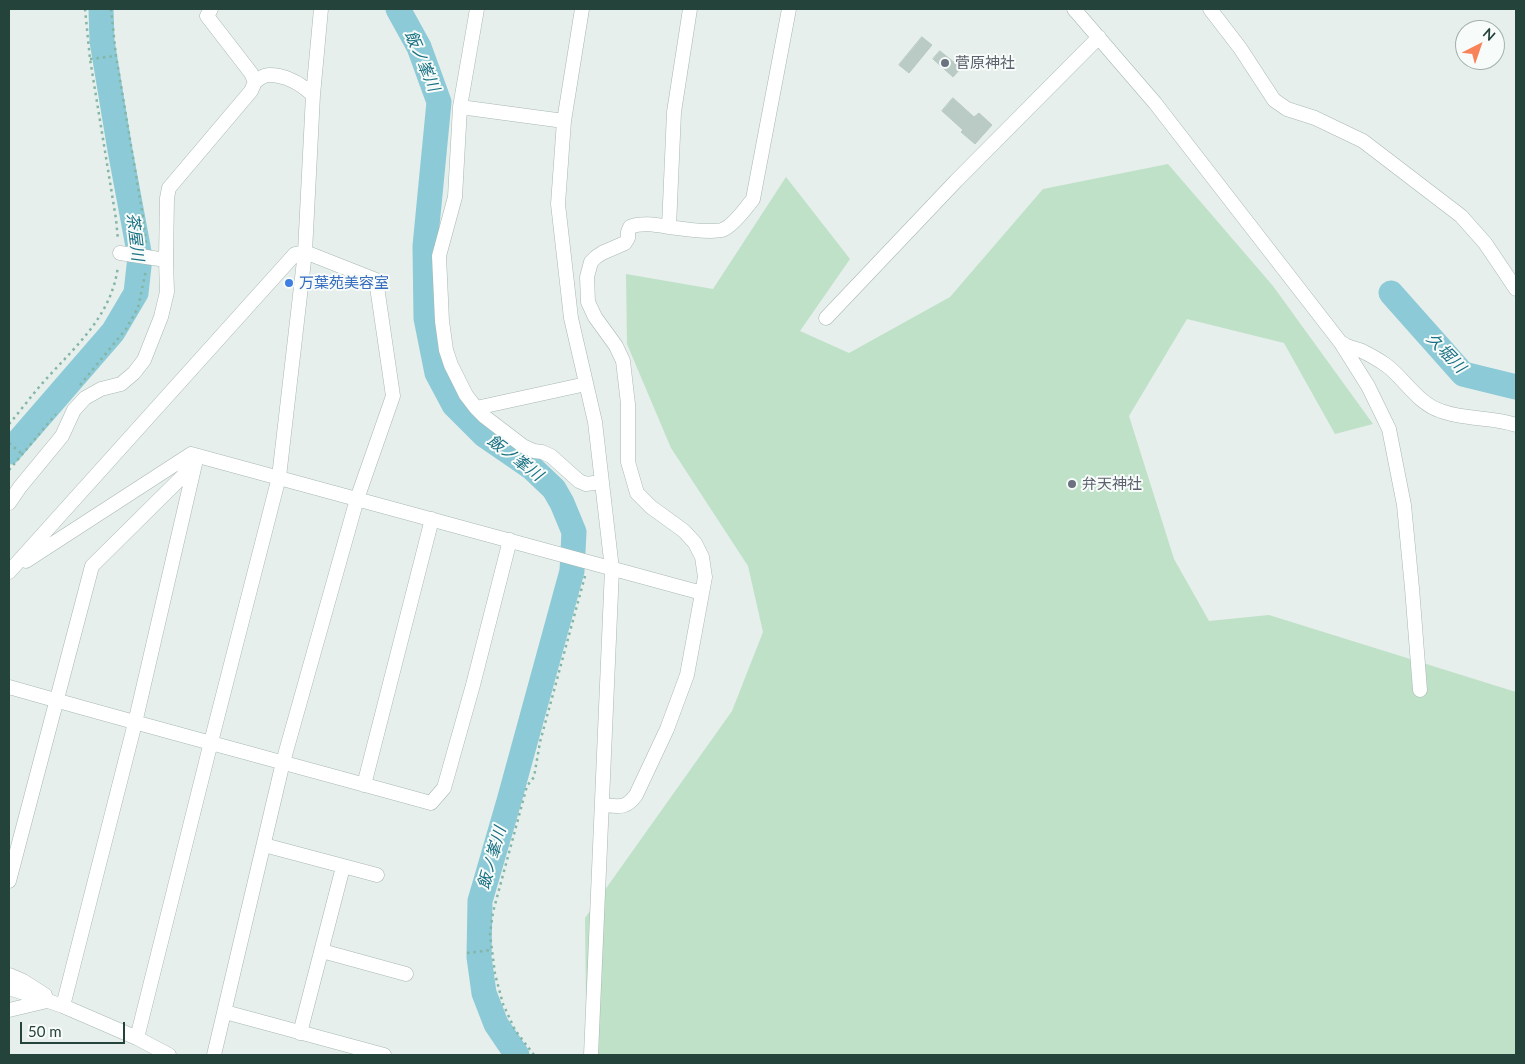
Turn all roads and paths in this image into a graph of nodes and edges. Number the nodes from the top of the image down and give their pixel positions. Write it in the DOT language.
graph roads {
  1 [pos="85,9"];
  2 [pos="211,9"];
  3 [pos="321,9"];
  4 [pos="477,9"];
  5 [pos="582,9"];
  6 [pos="690,9"];
  7 [pos="790,9"];
  8 [pos="1074,9"];
  9 [pos="1211,9"];
  10 [pos="1099,37"];
  11 [pos="116,56"];
  12 [pos="90,60"];
  13 [pos="254,82"];
  14 [pos="313,95"];
  15 [pos="460,107"];
  16 [pos="564,121"];
  17 [pos="669,227"];
  18 [pos="305,252"];
  19 [pos="120,253"];
  20 [pos="166,260"];
  21 [pos="1516,289"];
  22 [pos="826,318"];
  23 [pos="1341,342"];
  24 [pos="586,384"];
  25 [pos="476,408"];
  26 [pos="9,424"];
  27 [pos="1516,425"];
  28 [pos="9,443"];
  29 [pos="22,454"];
  30 [pos="193,459"];
  31 [pos="279,477"];
  32 [pos="602,482"];
  33 [pos="357,499"];
  34 [pos="9,504"];
  35 [pos="432,519"];
  36 [pos="510,540"];
  37 [pos="589,562"];
  38 [pos="612,569"];
  39 [pos="9,572"];
  40 [pos="702,594"];
  41 [pos="9,687"];
  42 [pos="1420,690"];
  43 [pos="57,701"];
  44 [pos="135,723"];
  45 [pos="211,742"];
  46 [pos="283,762"];
  47 [pos="364,785"];
  48 [pos="602,805"];
  49 [pos="264,845"];
  50 [pos="343,866"];
  51 [pos="377,876"];
  52 [pos="9,881"];
  53 [pos="491,950"];
  54 [pos="322,951"];
  55 [pos="467,953"];
  56 [pos="406,974"];
  57 [pos="9,975"];
  58 [pos="9,988"];
  59 [pos="48,1001"];
  60 [pos="63,1006"];
  61 [pos="9,1010"];
  62 [pos="225,1012"];
  63 [pos="300,1033"];
  64 [pos="136,1038"];
  65 [pos="169,1055"];
  66 [pos="214,1055"];
  67 [pos="384,1055"];
  68 [pos="534,1055"];
  69 [pos="591,1055"];
  1 -- 12 [label="path"];
  2 -- 13 [label="street"];
  3 -- 14 [label="street"];
  4 -- 15 [label="street"];
  5 -- 16 [label="street"];
  6 -- 17 [label="street"];
  7 -- 17 [label="street"];
  8 -- 10 [label="street"];
  9 -- 21 [label="street"];
  10 -- 22 [label="street"];
  10 -- 23 [label="street"];
  11 -- 12 [label="path"];
  12 -- 19 [label="path"];
  13 -- 14 [label="street"];
  13 -- 20 [label="street"];
  14 -- 18 [label="street"];
  15 -- 16 [label="street"];
  15 -- 25 [label="street"];
  16 -- 24 [label="street"];
  17 -- 40 [label="street"];
  18 -- 31 [label="street"];
  18 -- 33 [label="street"];
  18 -- 39 [label="street"];
  19 -- 20 [label="street"];
  19 -- 26 [label="path"];
  20 -- 34 [label="street"];
  23 -- 27 [label="street"];
  23 -- 42 [label="street"];
  24 -- 25 [label="street"];
  24 -- 32 [label="street"];
  25 -- 32 [label="street"];
  28 -- 29 [label="path"];
  30 -- 31 [label="street"];
  30 -- 39 [label="street"];
  30 -- 43 [label="street"];
  30 -- 44 [label="street"];
  31 -- 33 [label="street"];
  31 -- 45 [label="street"];
  32 -- 38 [label="street"];
  33 -- 35 [label="street"];
  33 -- 46 [label="street"];
  35 -- 36 [label="street"];
  35 -- 47 [label="street"];
  36 -- 37 [label="street"];
  36 -- 47 [label="street"];
  37 -- 38 [label="street"];
  37 -- 53 [label="path"];
  38 -- 40 [label="street"];
  38 -- 48 [label="street"];
  40 -- 48 [label="street"];
  41 -- 43 [label="street"];
  43 -- 44 [label="street"];
  43 -- 52 [label="street"];
  44 -- 45 [label="street"];
  44 -- 60 [label="street"];
  45 -- 46 [label="street"];
  45 -- 64 [label="street"];
  46 -- 47 [label="street"];
  46 -- 49 [label="street"];
  48 -- 69 [label="street"];
  49 -- 50 [label="street"];
  49 -- 62 [label="street"];
  50 -- 51 [label="street"];
  50 -- 54 [label="street"];
  53 -- 55 [label="path"];
  53 -- 68 [label="path"];
  54 -- 56 [label="street"];
  54 -- 63 [label="street"];
  57 -- 60 [label="street"];
  58 -- 59 [label="street"];
  59 -- 60 [label="street"];
  59 -- 61 [label="street"];
  60 -- 64 [label="street"];
  62 -- 63 [label="street"];
  62 -- 66 [label="street"];
  63 -- 67 [label="street"];
  64 -- 65 [label="street"];
}
